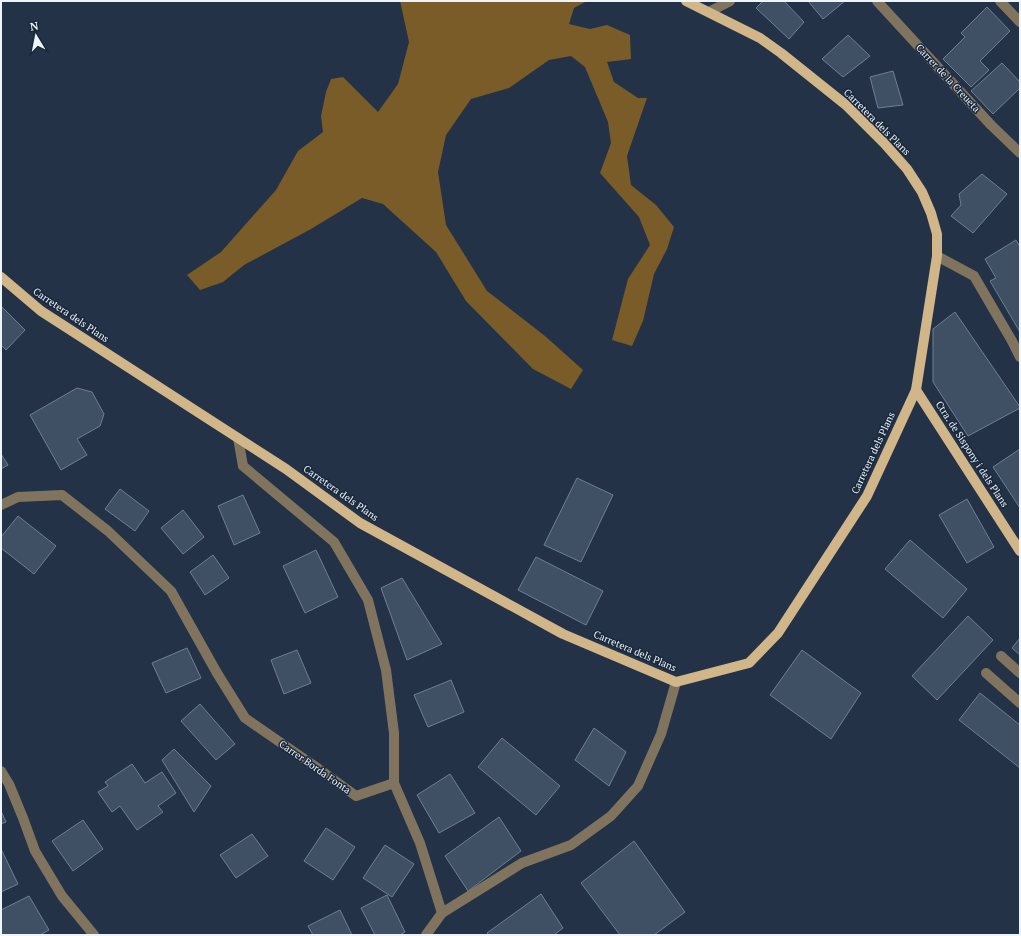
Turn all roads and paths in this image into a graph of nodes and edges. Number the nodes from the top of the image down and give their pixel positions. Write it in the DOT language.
graph roads {
  1 [pos="686,1"];
  2 [pos="730,1"];
  3 [pos="877,1"];
  4 [pos="1000,1"];
  5 [pos="709,12"];
  6 [pos="1020,22"];
  7 [pos="1020,153"];
  8 [pos="937,256"];
  9 [pos="1,277"];
  10 [pos="1020,357"];
  11 [pos="916,390"];
  12 [pos="238,438"];
  13 [pos="1,505"];
  14 [pos="1020,551"];
  15 [pos="1001,656"];
  16 [pos="986,673"];
  17 [pos="1020,673"];
  18 [pos="676,682"];
  19 [pos="1020,703"];
  20 [pos="1,771"];
  21 [pos="394,783"];
  22 [pos="442,913"];
  23 [pos="94,935"];
  24 [pos="426,935"];
  1 -- 5 [label="main road, Carretera dels Plans"];
  2 -- 5 [label="street"];
  3 -- 7 [label="street, Carrer de la Creueta"];
  4 -- 6 [label="street"];
  5 -- 8 [label="main road, Carretera dels Plans"];
  8 -- 10 [label="street"];
  8 -- 11 [label="main road, Carretera dels Plans"];
  9 -- 12 [label="main road, Carretera dels Plans"];
  11 -- 14 [label="main road, Ctra. de Sispony i dels Plans"];
  11 -- 18 [label="main road, Carretera dels Plans"];
  12 -- 18 [label="main road, Carretera dels Plans"];
  12 -- 21 [label="street"];
  13 -- 21 [label="street, Carrer Borda Fonta"];
  15 -- 17 [label="street"];
  16 -- 19 [label="street"];
  18 -- 22 [label="street"];
  20 -- 23 [label="street"];
  21 -- 22 [label="street"];
  22 -- 24 [label="street"];
}
